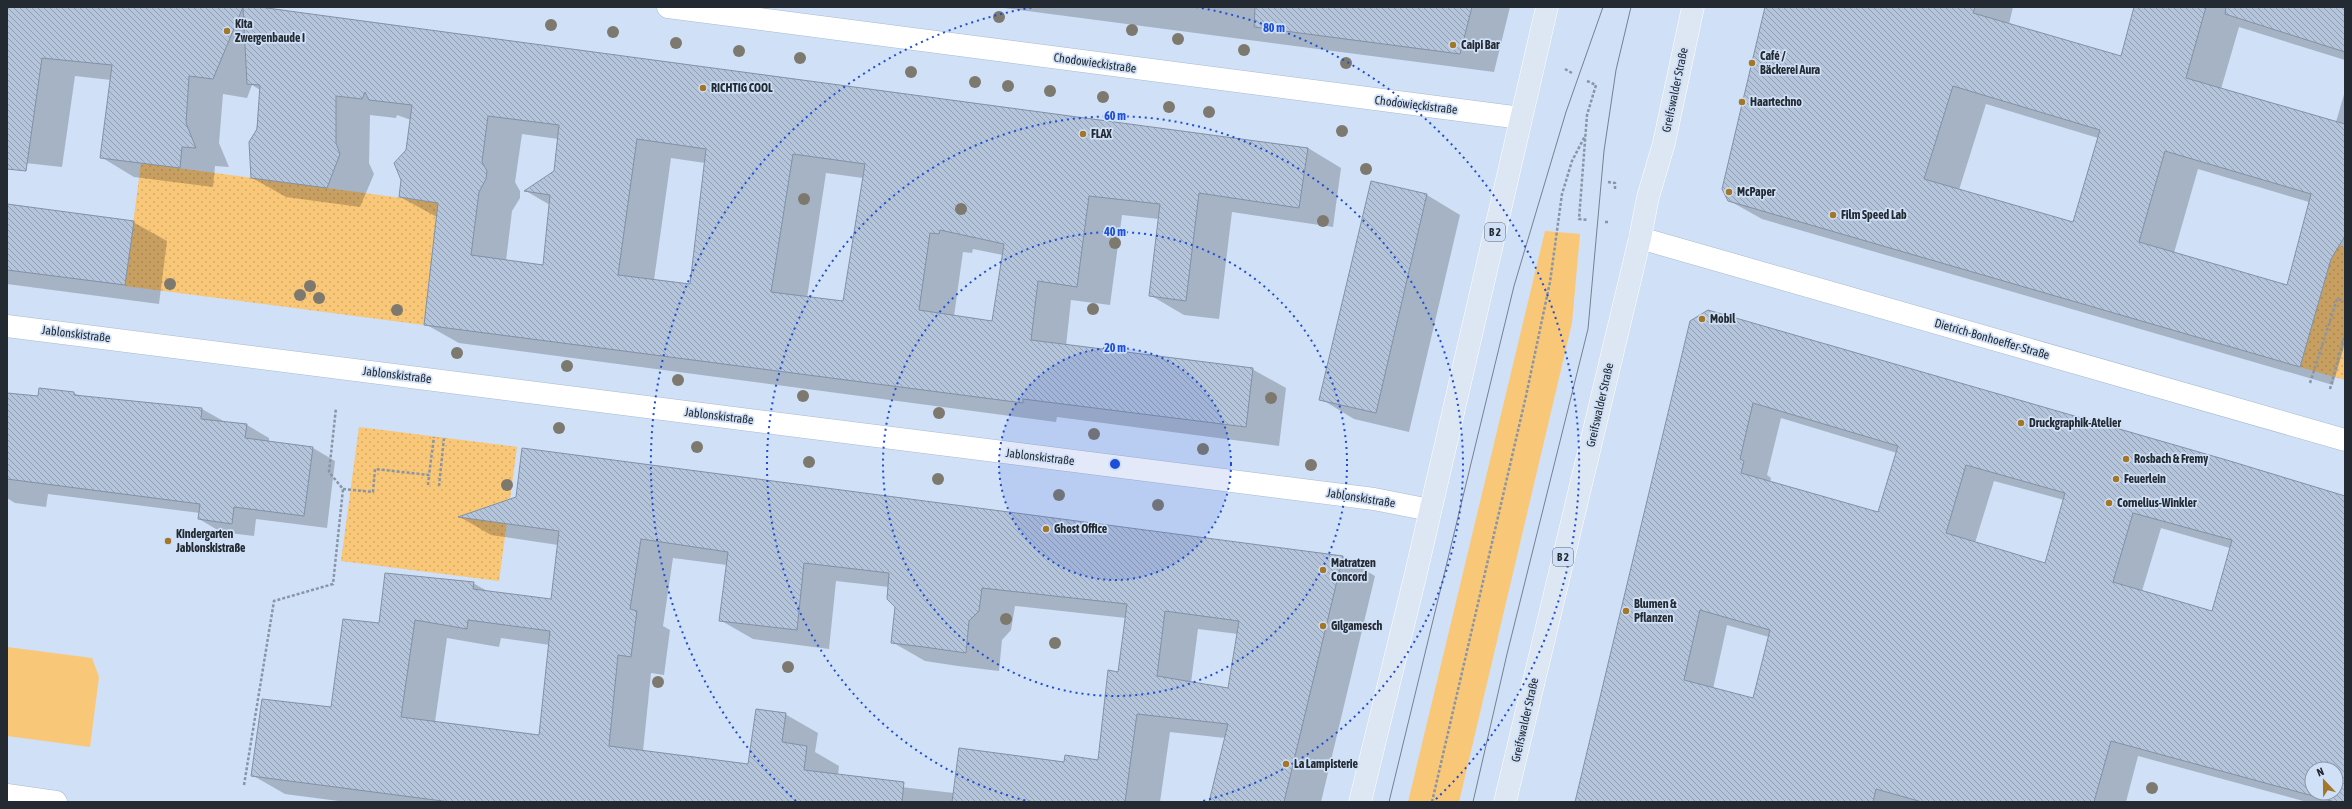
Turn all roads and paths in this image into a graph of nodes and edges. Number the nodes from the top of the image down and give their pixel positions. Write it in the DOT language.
graph roads {
  1 [pos="668,7"];
  2 [pos="1547,7"];
  3 [pos="1693,7"];
  4 [pos="1587,81"];
  5 [pos="1521,118"];
  6 [pos="1585,136"];
  7 [pos="1608,182"];
  8 [pos="1615,189"];
  9 [pos="1588,220"];
  10 [pos="1640,238"];
  11 [pos="2345,301"];
  12 [pos="7,326"];
  13 [pos="2345,334"];
  14 [pos="2344,340"];
  15 [pos="2310,383"];
  16 [pos="2330,389"];
  17 [pos="336,408"];
  18 [pos="434,437"];
  19 [pos="444,438"];
  20 [pos="2345,440"];
  21 [pos="429,474"];
  22 [pos="428,486"];
  23 [pos="439,486"];
  24 [pos="343,489"];
  25 [pos="1430,510"];
  26 [pos="244,785"];
  27 [pos="7,795"];
  28 [pos="56,802"];
  29 [pos="1360,802"];
  30 [pos="1432,802"];
  31 [pos="1505,802"];
  1 -- 5 [label="street, Chodowieckistraße"];
  2 -- 5 [label="main road, B 2"];
  3 -- 10 [label="main road, Greifswalder Straße / B 2"];
  4 -- 6 [label="path"];
  5 -- 25 [label="main road, B 2"];
  6 -- 9 [label="path"];
  6 -- 30 [label="path"];
  7 -- 8 [label="path"];
  10 -- 20 [label="street, Dietrich-Bonhoeffer-Straße"];
  10 -- 31 [label="main road, Greifswalder Straße / B 2"];
  11 -- 15 [label="path"];
  12 -- 25 [label="street, Jablonskistraße"];
  13 -- 14 [label="path"];
  14 -- 16 [label="path"];
  17 -- 24 [label="path"];
  18 -- 21 [label="path"];
  19 -- 23 [label="path"];
  21 -- 22 [label="path"];
  21 -- 24 [label="path"];
  24 -- 26 [label="path"];
  25 -- 29 [label="main road, B 2"];
  27 -- 28 [label="street"];
}
